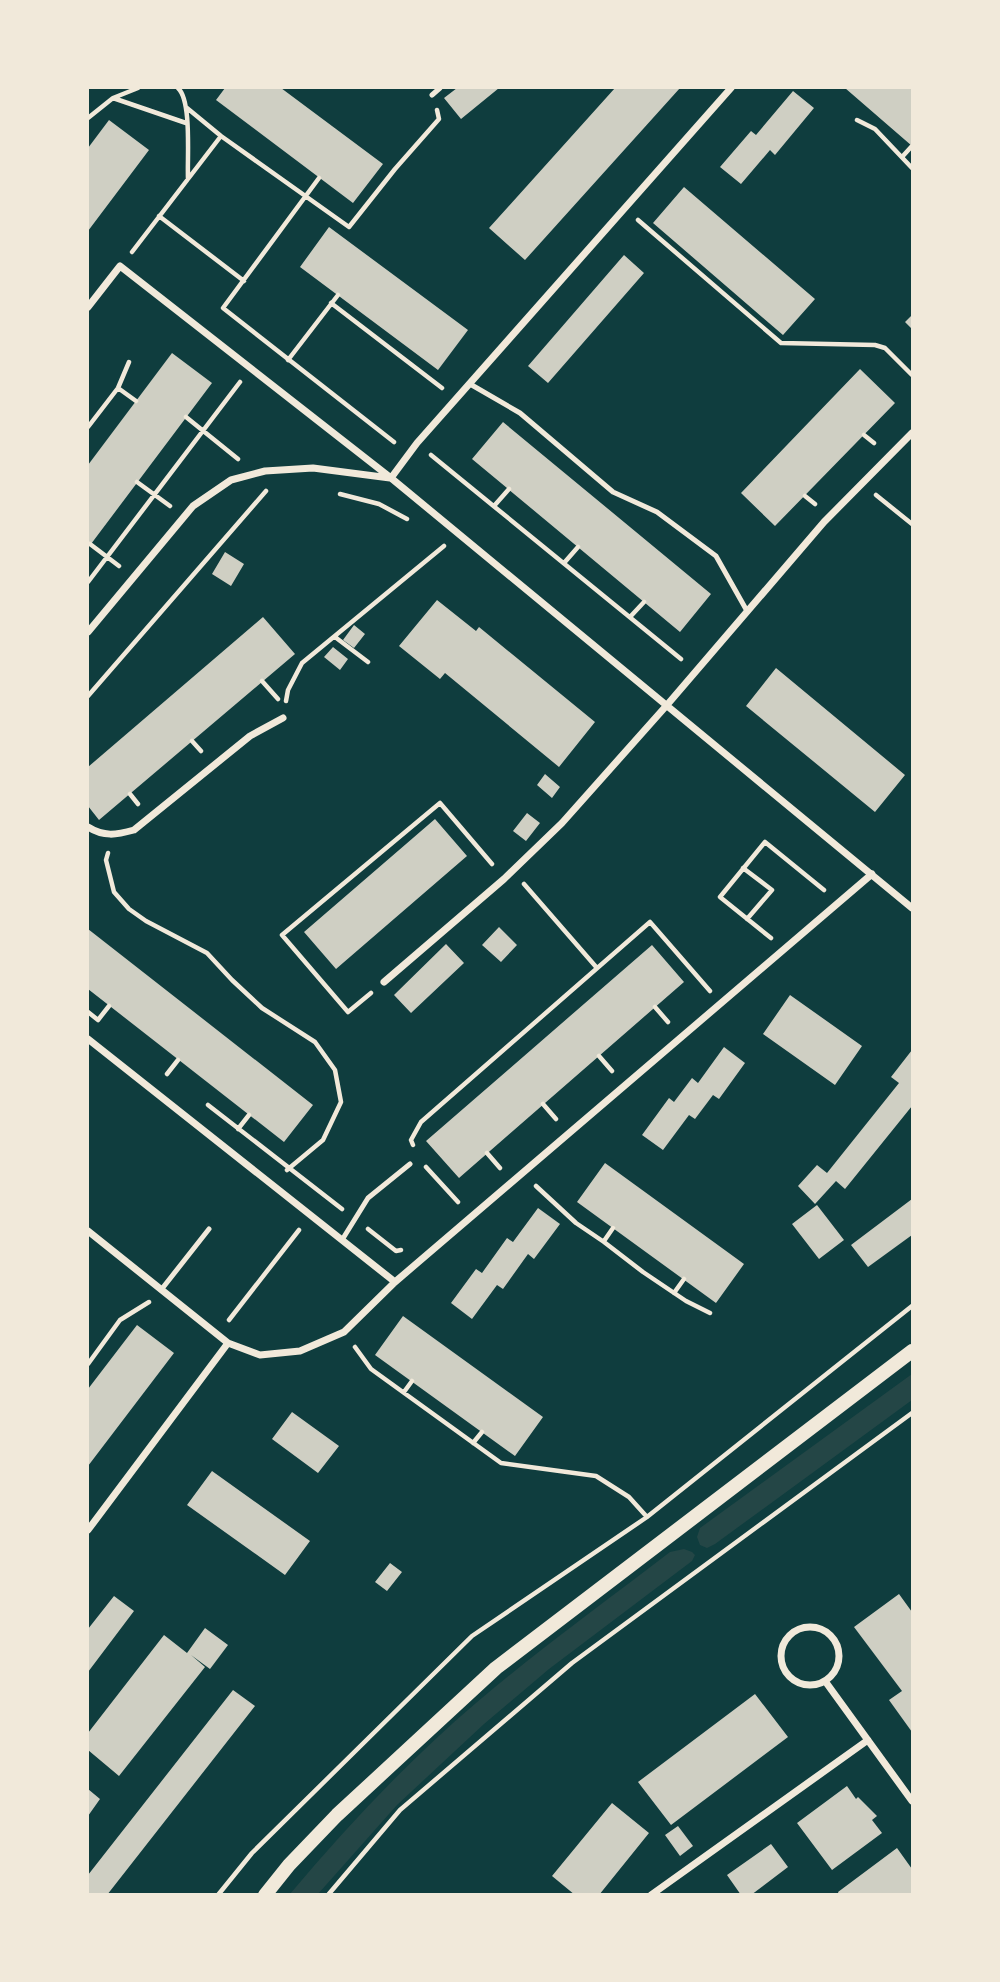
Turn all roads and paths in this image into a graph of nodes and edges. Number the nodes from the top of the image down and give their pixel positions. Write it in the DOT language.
graph roads {
  1 [pos="138,88"];
  2 [pos="178,88"];
  3 [pos="440,88"];
  4 [pos="731,88"];
  5 [pos="432,94"];
  6 [pos="113,98"];
  7 [pos="186,107"];
  8 [pos="88,118"];
  9 [pos="858,120"];
  10 [pos="187,123"];
  11 [pos="221,136"];
  12 [pos="912,146"];
  13 [pos="902,157"];
  14 [pos="912,168"];
  15 [pos="319,178"];
  16 [pos="188,179"];
  17 [pos="307,197"];
  18 [pos="624,208"];
  19 [pos="159,216"];
  20 [pos="686,251"];
  21 [pos="681,257"];
  22 [pos="120,266"];
  23 [pos="244,281"];
  24 [pos="338,295"];
  25 [pos="331,303"];
  26 [pos="88,307"];
  27 [pos="751,307"];
  28 [pos="746,313"];
  29 [pos="288,360"];
  30 [pos="129,362"];
  31 [pos="251,368"];
  32 [pos="912,375"];
  33 [pos="470,384"];
  34 [pos="118,388"];
  35 [pos="456,399"];
  36 [pos="136,401"];
  37 [pos="186,417"];
  38 [pos="88,427"];
  39 [pos="203,431"];
  40 [pos="912,433"];
  41 [pos="417,443"];
  42 [pos="408,454"];
  43 [pos="256,474"];
  44 [pos="391,478"];
  45 [pos="137,482"];
  46 [pos="862,484"];
  47 [pos="279,489"];
  48 [pos="509,489"];
  49 [pos="266,490"];
  50 [pos="335,492"];
  51 [pos="154,495"];
  52 [pos="494,506"];
  53 [pos="184,517"];
  54 [pos="410,521"];
  55 [pos="912,524"];
  56 [pos="438,538"];
  57 [pos="90,544"];
  58 [pos="578,547"];
  59 [pos="107,556"];
  60 [pos="564,563"];
  61 [pos="134,577"];
  62 [pos="88,582"];
  63 [pos="644,602"];
  64 [pos="747,611"];
  65 [pos="630,617"];
  66 [pos="89,627"];
  67 [pos="335,637"];
  68 [pos="368,662"];
  69 [pos="696,671"];
  70 [pos="262,681"];
  71 [pos="88,696"];
  72 [pos="667,705"];
  73 [pos="283,718"];
  74 [pos="88,827"];
  75 [pos="114,836"];
  76 [pos="744,868"];
  77 [pos="512,871"];
  78 [pos="872,874"];
  79 [pos="504,878"];
  80 [pos="822,889"];
  81 [pos="814,897"];
  82 [pos="839,902"];
  83 [pos="912,908"];
  84 [pos="747,919"];
  85 [pos="780,930"];
  86 [pos="597,968"];
  87 [pos="383,982"];
  88 [pos="701,1000"];
  89 [pos="109,1006"];
  90 [pos="655,1007"];
  91 [pos="88,1012"];
  92 [pos="98,1020"];
  93 [pos="671,1026"];
  94 [pos="108,1028"];
  95 [pos="88,1039"];
  96 [pos="599,1056"];
  97 [pos="178,1060"];
  98 [pos="158,1066"];
  99 [pos="615,1074"];
  100 [pos="198,1098"];
  101 [pos="543,1104"];
  102 [pos="249,1115"];
  103 [pos="559,1123"];
  104 [pos="239,1129"];
  105 [pos="414,1148"];
  106 [pos="487,1153"];
  107 [pos="418,1157"];
  108 [pos="410,1164"];
  109 [pos="289,1168"];
  110 [pos="503,1171"];
  111 [pos="522,1173"];
  112 [pos="270,1184"];
  113 [pos="462,1207"];
  114 [pos="310,1216"];
  115 [pos="354,1219"];
  116 [pos="613,1228"];
  117 [pos="209,1229"];
  118 [pos="88,1231"];
  119 [pos="342,1240"];
  120 [pos="604,1241"];
  121 [pos="404,1250"];
  122 [pos="684,1279"];
  123 [pos="395,1282"];
  124 [pos="163,1291"];
  125 [pos="674,1293"];
  126 [pos="912,1306"];
  127 [pos="710,1313"];
  128 [pos="344,1332"];
  129 [pos="217,1335"];
  130 [pos="228,1343"];
  131 [pos="912,1351"];
  132 [pos="88,1364"];
  133 [pos="412,1381"];
  134 [pos="404,1392"];
  135 [pos="912,1413"];
  136 [pos="482,1432"];
  137 [pos="473,1443"];
  138 [pos="647,1517"];
  139 [pos="88,1530"];
  140 [pos="824,1681"];
  141 [pos="868,1740"];
  142 [pos="912,1801"];
  143 [pos="218,1895"];
  144 [pos="265,1895"];
  145 [pos="328,1895"];
  146 [pos="652,1895"];
  1 -- 6 [label="path"];
  2 -- 7 [label="path"];
  3 -- 5 [label="lane"];
  4 -- 18 [label="street"];
  5 -- 17 [label="path"];
  6 -- 8 [label="path"];
  6 -- 10 [label="path"];
  7 -- 10 [label="path"];
  7 -- 11 [label="path"];
  9 -- 13 [label="path"];
  10 -- 16 [label="path"];
  11 -- 16 [label="path"];
  11 -- 17 [label="path"];
  12 -- 13 [label="path"];
  13 -- 14 [label="path"];
  15 -- 17 [label="path"];
  16 -- 19 [label="path"];
  17 -- 23 [label="path"];
  18 -- 21 [label="path"];
  18 -- 33 [label="street"];
  19 -- 22 [label="path"];
  19 -- 23 [label="path"];
  20 -- 21 [label="path"];
  21 -- 28 [label="path"];
  22 -- 26 [label="street"];
  22 -- 31 [label="street"];
  23 -- 29 [label="path"];
  24 -- 25 [label="path"];
  25 -- 29 [label="path"];
  25 -- 35 [label="path"];
  27 -- 28 [label="path"];
  28 -- 32 [label="path"];
  29 -- 42 [label="path"];
  30 -- 34 [label="path"];
  31 -- 39 [label="path"];
  31 -- 44 [label="street"];
  33 -- 35 [label="street"];
  33 -- 64 [label="lane"];
  34 -- 36 [label="path"];
  34 -- 38 [label="path"];
  35 -- 41 [label="street"];
  37 -- 39 [label="path"];
  39 -- 43 [label="path"];
  39 -- 51 [label="path"];
  40 -- 46 [label="street"];
  41 -- 42 [label="street"];
  41 -- 52 [label="path"];
  42 -- 44 [label="street"];
  43 -- 44 [label="street"];
  43 -- 49 [label="path"];
  43 -- 53 [label="street"];
  44 -- 72 [label="street"];
  45 -- 51 [label="path"];
  46 -- 55 [label="path"];
  46 -- 64 [label="street"];
  47 -- 49 [label="path"];
  48 -- 52 [label="path"];
  49 -- 71 [label="path"];
  50 -- 54 [label="path"];
  51 -- 53 [label="path"];
  51 -- 59 [label="path"];
  52 -- 60 [label="path"];
  53 -- 61 [label="street"];
  56 -- 67 [label="path"];
  57 -- 59 [label="path"];
  58 -- 60 [label="path"];
  59 -- 61 [label="path"];
  59 -- 62 [label="path"];
  60 -- 65 [label="path"];
  61 -- 66 [label="street"];
  63 -- 65 [label="path"];
  64 -- 69 [label="street"];
  65 -- 69 [label="path"];
  67 -- 68 [label="path"];
  67 -- 70 [label="path"];
  69 -- 72 [label="street"];
  72 -- 77 [label="street"];
  72 -- 78 [label="street"];
  73 -- 75 [label="street"];
  74 -- 75 [label="street"];
  75 -- 109 [label="path"];
  76 -- 80 [label="path"];
  76 -- 84 [label="path"];
  76 -- 84 [label="path"];
  77 -- 79 [label="street"];
  77 -- 86 [label="path"];
  78 -- 82 [label="street"];
  78 -- 83 [label="street"];
  79 -- 87 [label="street"];
  79 -- 87 [label="path"];
  80 -- 81 [label="path"];
  80 -- 82 [label="path"];
  82 -- 111 [label="street"];
  84 -- 85 [label="path"];
  86 -- 88 [label="path"];
  86 -- 105 [label="path"];
  89 -- 92 [label="path"];
  90 -- 93 [label="path"];
  91 -- 92 [label="path"];
  92 -- 94 [label="path"];
  95 -- 112 [label="street"];
  96 -- 99 [label="path"];
  97 -- 98 [label="path"];
  100 -- 104 [label="path"];
  101 -- 103 [label="path"];
  102 -- 104 [label="path"];
  104 -- 109 [label="path"];
  106 -- 110 [label="path"];
  107 -- 113 [label="path"];
  108 -- 115 [label="lane"];
  109 -- 112 [label="path"];
  109 -- 115 [label="path"];
  111 -- 120 [label="path"];
  111 -- 123 [label="street"];
  112 -- 114 [label="street"];
  114 -- 119 [label="street"];
  114 -- 129 [label="path"];
  115 -- 119 [label="lane"];
  115 -- 121 [label="path"];
  116 -- 120 [label="path"];
  117 -- 124 [label="lane"];
  118 -- 124 [label="street"];
  119 -- 123 [label="street"];
  120 -- 125 [label="path"];
  122 -- 125 [label="path"];
  123 -- 128 [label="street"];
  124 -- 129 [label="street"];
  124 -- 132 [label="path"];
  125 -- 127 [label="path"];
  126 -- 138 [label="path"];
  128 -- 130 [label="street"];
  128 -- 134 [label="path"];
  129 -- 130 [label="street"];
  130 -- 139 [label="street"];
  131 -- 144 [label="main road"];
  133 -- 134 [label="path"];
  134 -- 137 [label="path"];
  135 -- 145 [label="path"];
  136 -- 137 [label="path"];
  137 -- 138 [label="path"];
  138 -- 143 [label="path"];
  140 -- 140 [label="street"];
  140 -- 141 [label="street"];
  141 -- 142 [label="street"];
  141 -- 146 [label="street"];
}
